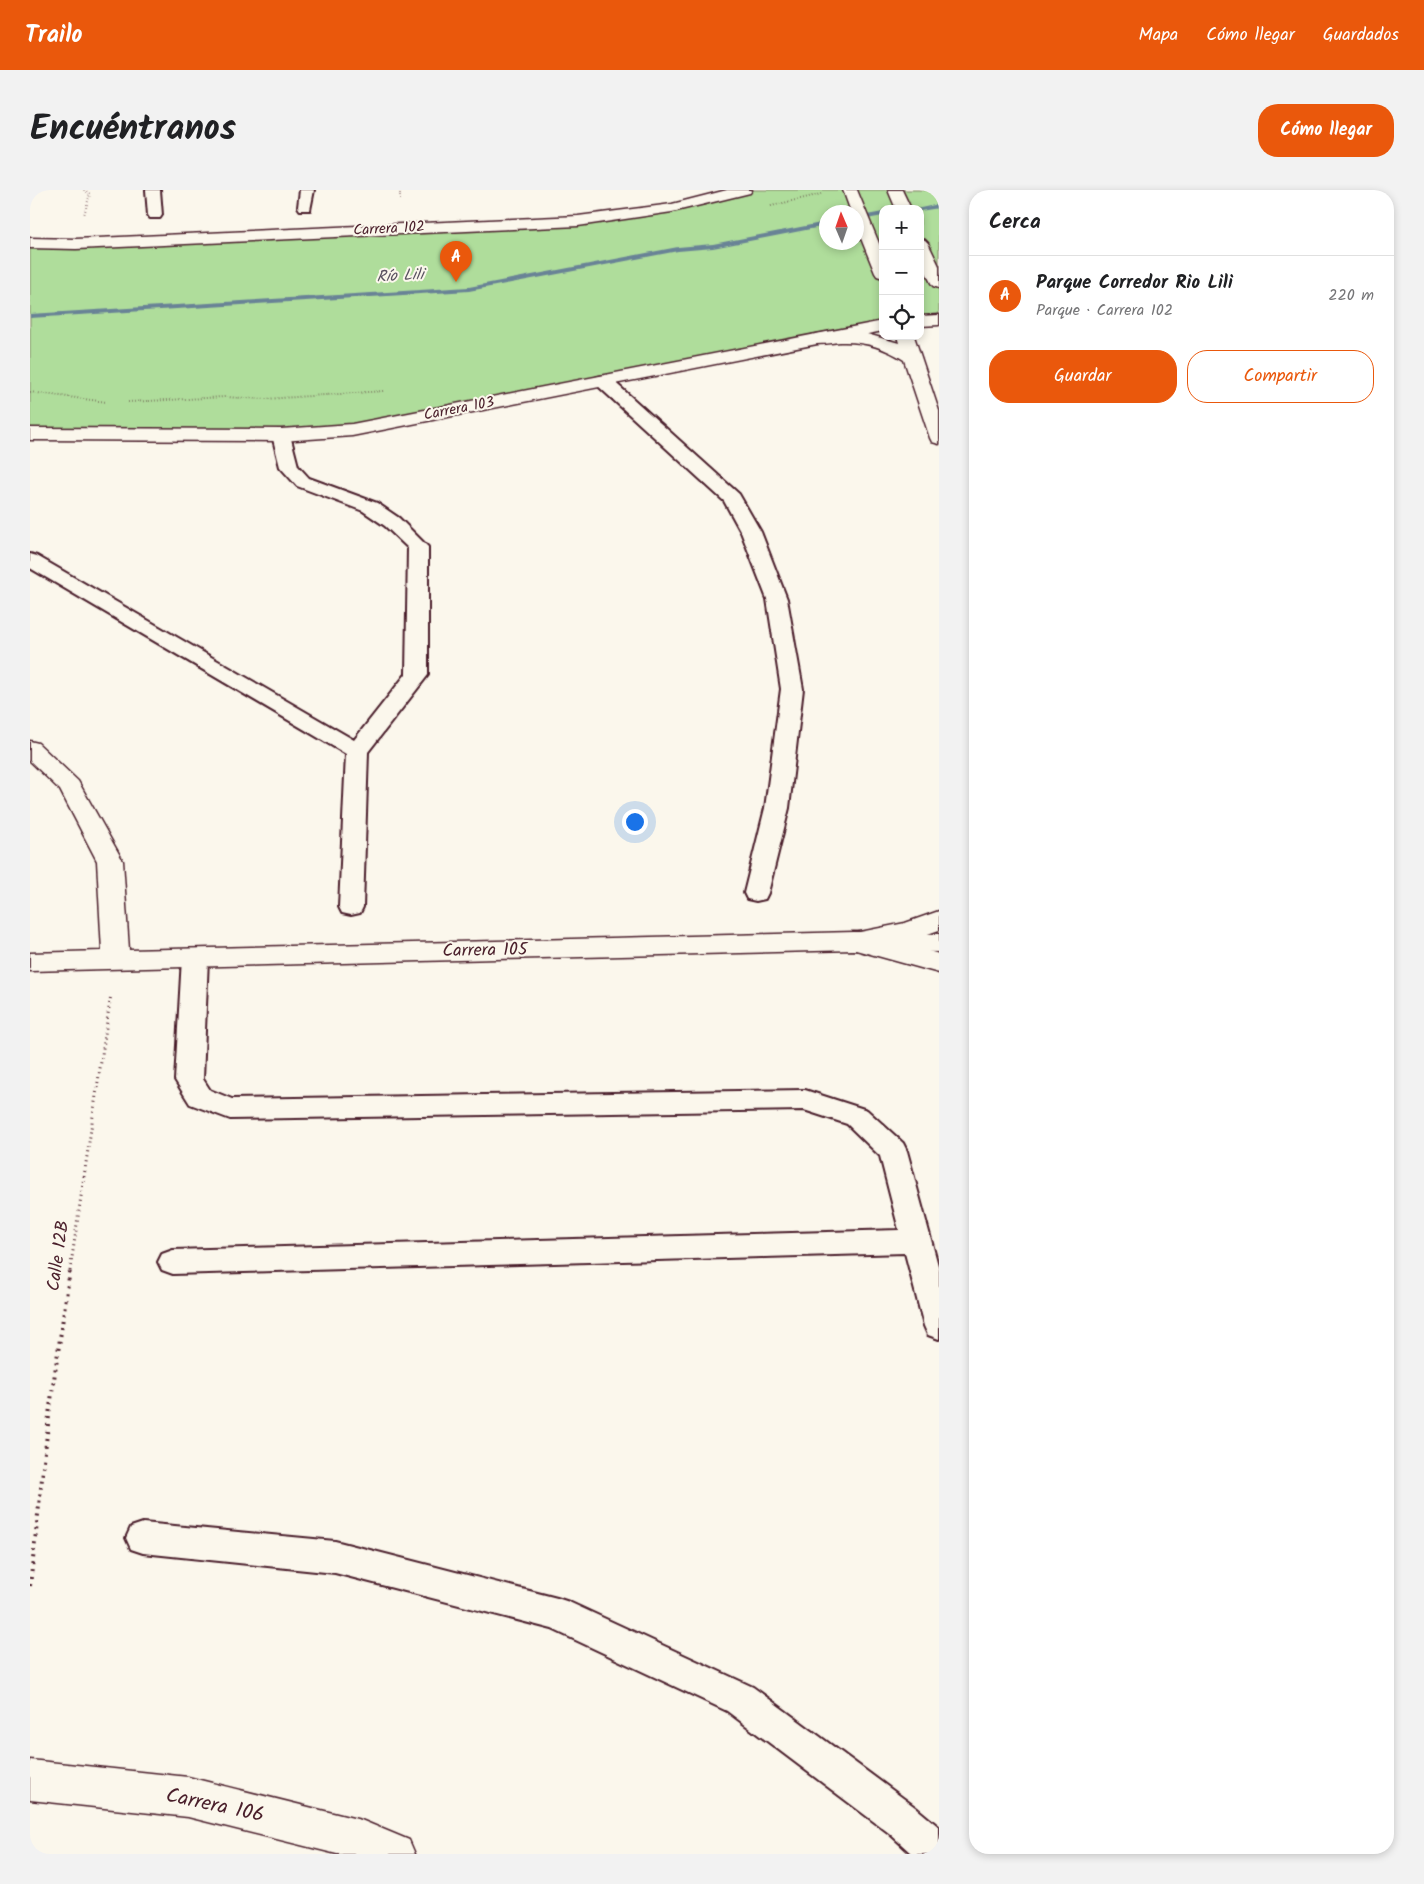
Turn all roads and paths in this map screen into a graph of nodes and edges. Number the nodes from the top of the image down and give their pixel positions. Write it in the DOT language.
graph roads {
  1 [pos="153,190"];
  2 [pos="307,190"];
  3 [pos="745,190"];
  4 [pos="850,190"];
  5 [pos="305,208"];
  6 [pos="154,215"];
  7 [pos="30,243"];
  8 [pos="923,250"];
  9 [pos="879,263"];
  10 [pos="939,283"];
  11 [pos="939,320"];
  12 [pos="924,321"];
  13 [pos="879,327"];
  14 [pos="818,339"];
  15 [pos="906,340"];
  16 [pos="912,357"];
  17 [pos="603,381"];
  18 [pos="384,391"];
  19 [pos="30,392"];
  20 [pos="107,402"];
  21 [pos="126,402"];
  22 [pos="30,434"];
  23 [pos="280,435"];
  24 [pos="939,438"];
  25 [pos="30,560"];
  26 [pos="30,748"];
  27 [pos="357,751"];
  28 [pos="756,893"];
  29 [pos="351,907"];
  30 [pos="939,920"];
  31 [pos="854,941"];
  32 [pos="939,943"];
  33 [pos="195,958"];
  34 [pos="116,961"];
  35 [pos="30,962"];
  36 [pos="939,964"];
  37 [pos="917,1241"];
  38 [pos="173,1262"];
  39 [pos="939,1326"];
  40 [pos="143,1538"];
  41 [pos="30,1586"];
  42 [pos="30,1780"];
  43 [pos="939,1852"];
  44 [pos="395,1854"];
  1 -- 6 [label="lane"];
  2 -- 5 [label="lane"];
  3 -- 7 [label="street, Carrera 102"];
  4 -- 9 [label="street"];
  8 -- 10 [label="street"];
  11 -- 12 [label="street"];
  13 -- 14 [label="street, Carrera 103"];
  14 -- 16 [label="street"];
  14 -- 17 [label="street, Carrera 103"];
  15 -- 16 [label="street"];
  16 -- 24 [label="street"];
  17 -- 23 [label="street, Carrera 103"];
  17 -- 28 [label="lane"];
  18 -- 21 [label="path"];
  19 -- 20 [label="path"];
  22 -- 23 [label="street, Carrera 103"];
  23 -- 27 [label="lane"];
  25 -- 27 [label="lane"];
  26 -- 34 [label="street"];
  27 -- 29 [label="lane"];
  30 -- 31 [label="street"];
  31 -- 32 [label="street, Carrera 105"];
  31 -- 33 [label="street, Carrera 105"];
  31 -- 36 [label="street"];
  33 -- 34 [label="street, Carrera 105"];
  33 -- 37 [label="lane"];
  34 -- 35 [label="street, Carrera 105"];
  34 -- 41 [label="path, Calle 12B"];
  37 -- 38 [label="lane"];
  37 -- 39 [label="lane"];
  40 -- 43 [label="lane"];
  42 -- 44 [label="street, Carrera 106"];
}
